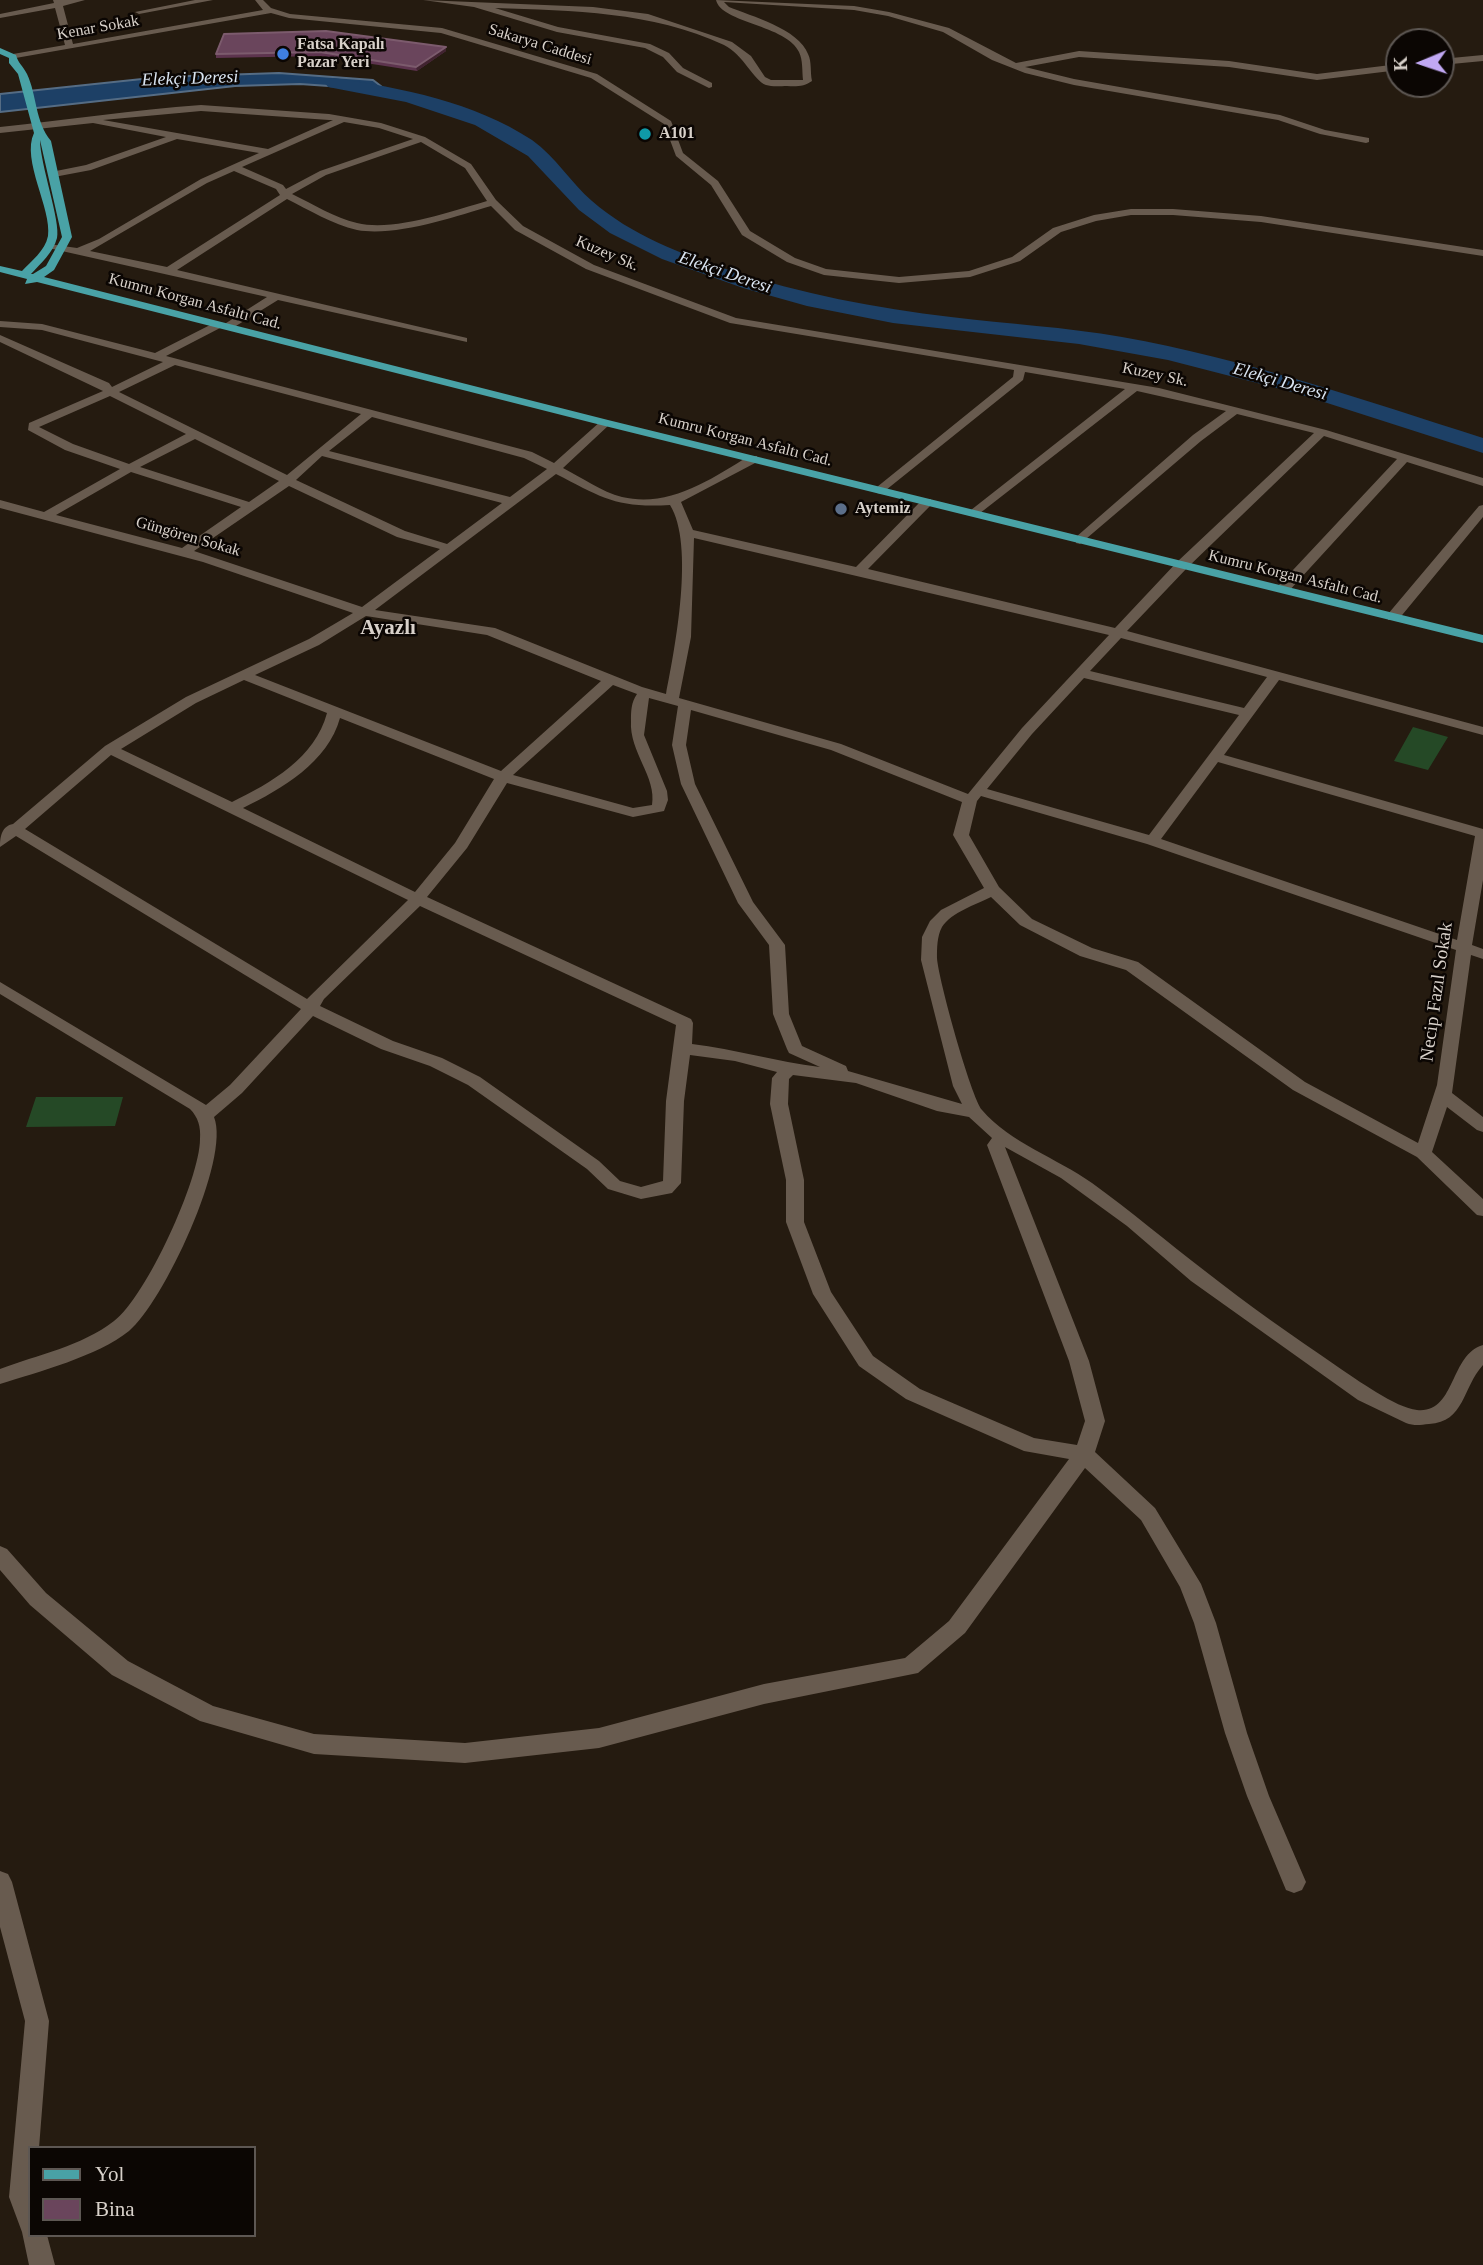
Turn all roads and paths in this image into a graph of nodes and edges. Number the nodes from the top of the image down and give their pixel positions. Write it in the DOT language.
graph roads {
  1 [pos="81,0"];
  2 [pos="132,0"];
  3 [pos="209,0"];
  4 [pos="259,0"];
  5 [pos="427,0"];
  6 [pos="718,0"];
  7 [pos="729,0"];
  8 [pos="57,2"];
  9 [pos="475,5"];
  10 [pos="271,11"];
  11 [pos="139,12"];
  12 [pos="0,16"];
  13 [pos="149,33"];
  14 [pos="70,47"];
  15 [pos="0,51"];
  16 [pos="1483,58"];
  17 [pos="1455,61"];
  18 [pos="14,62"];
  19 [pos="0,65"];
  20 [pos="1016,66"];
  21 [pos="1385,69"];
  22 [pos="709,85"];
  23 [pos="341,120"];
  24 [pos="88,121"];
  25 [pos="0,130"];
  26 [pos="40,131"];
  27 [pos="175,137"];
  28 [pos="422,139"];
  29 [pos="1366,140"];
  30 [pos="0,141"];
  31 [pos="269,152"];
  32 [pos="49,153"];
  33 [pos="36,155"];
  34 [pos="233,167"];
  35 [pos="54,174"];
  36 [pos="41,176"];
  37 [pos="284,194"];
  38 [pos="60,197"];
  39 [pos="46,200"];
  40 [pos="494,202"];
  41 [pos="48,247"];
  42 [pos="63,248"];
  43 [pos="82,251"];
  44 [pos="1483,253"];
  45 [pos="53,263"];
  46 [pos="0,269"];
  47 [pos="168,271"];
  48 [pos="0,278"];
  49 [pos="25,280"];
  50 [pos="276,296"];
  51 [pos="0,324"];
  52 [pos="222,326"];
  53 [pos="0,338"];
  54 [pos="463,340"];
  55 [pos="157,356"];
  56 [pos="174,361"];
  57 [pos="1020,366"];
  58 [pos="1135,387"];
  59 [pos="110,392"];
  60 [pos="1234,410"];
  61 [pos="371,412"];
  62 [pos="605,423"];
  63 [pos="1322,432"];
  64 [pos="193,435"];
  65 [pos="320,452"];
  66 [pos="753,458"];
  67 [pos="1405,458"];
  68 [pos="130,468"];
  69 [pos="555,469"];
  70 [pos="289,480"];
  71 [pos="1483,482"];
  72 [pos="881,490"];
  73 [pos="674,500"];
  74 [pos="510,502"];
  75 [pos="927,502"];
  76 [pos="0,505"];
  77 [pos="250,506"];
  78 [pos="1483,509"];
  79 [pos="975,513"];
  80 [pos="45,516"];
  81 [pos="688,533"];
  82 [pos="1080,540"];
  83 [pos="449,548"];
  84 [pos="183,553"];
  85 [pos="1182,565"];
  86 [pos="859,571"];
  87 [pos="1283,589"];
  88 [pos="365,612"];
  89 [pos="1392,617"];
  90 [pos="1118,634"];
  91 [pos="1483,639"];
  92 [pos="1081,673"];
  93 [pos="246,676"];
  94 [pos="1274,677"];
  95 [pos="610,680"];
  96 [pos="645,693"];
  97 [pos="678,704"];
  98 [pos="335,711"];
  99 [pos="1248,713"];
  100 [pos="1483,731"];
  101 [pos="110,748"];
  102 [pos="1216,757"];
  103 [pos="503,778"];
  104 [pos="973,795"];
  105 [pos="232,808"];
  106 [pos="13,828"];
  107 [pos="1483,834"];
  108 [pos="1152,841"];
  109 [pos="0,842"];
  110 [pos="993,890"];
  111 [pos="418,899"];
  112 [pos="1464,948"];
  113 [pos="1483,954"];
  114 [pos="0,987"];
  115 [pos="311,1008"];
  116 [pos="683,1048"];
  117 [pos="789,1069"];
  118 [pos="858,1078"];
  119 [pos="1443,1094"];
  120 [pos="974,1112"];
  121 [pos="206,1114"];
  122 [pos="1483,1126"];
  123 [pos="1002,1137"];
  124 [pos="1423,1153"];
  125 [pos="1483,1210"];
  126 [pos="1483,1352"];
  127 [pos="0,1377"];
  128 [pos="1084,1454"];
  129 [pos="0,1555"];
  130 [pos="0,1882"];
  131 [pos="1294,1882"];
  132 [pos="28,2216"];
  133 [pos="35,2237"];
  134 [pos="42,2265"];
  1 -- 8 [label="street"];
  2 -- 11 [label="street"];
  3 -- 11 [label="street"];
  4 -- 10 [label="street"];
  5 -- 9 [label="street"];
  6 -- 9 [label="street"];
  7 -- 20 [label="street"];
  8 -- 12 [label="street"];
  8 -- 14 [label="street"];
  9 -- 22 [label="street"];
  10 -- 13 [label="street, Kenar Sokak"];
  10 -- 44 [label="street, Sakarya Caddesi"];
  11 -- 13 [label="street"];
  13 -- 14 [label="street, Kenar Sokak"];
  14 -- 18 [label="street, Kenar Sokak"];
  15 -- 18 [label="main road"];
  16 -- 17 [label="street"];
  18 -- 19 [label="street, Kenar Sokak"];
  18 -- 26 [label="main road"];
  20 -- 21 [label="street"];
  20 -- 29 [label="street"];
  23 -- 24 [label="street, Kuzey Sk."];
  23 -- 28 [label="street, Kuzey Sk."];
  23 -- 31 [label="street"];
  24 -- 26 [label="street, Kuzey Sk."];
  24 -- 27 [label="street"];
  25 -- 26 [label="street, Kuzey Sk."];
  26 -- 30 [label="street"];
  26 -- 32 [label="main road"];
  26 -- 33 [label="main road"];
  27 -- 31 [label="street"];
  27 -- 35 [label="street"];
  28 -- 37 [label="street"];
  28 -- 40 [label="street, Kuzey Sk."];
  31 -- 34 [label="street"];
  32 -- 33 [label="main road"];
  32 -- 35 [label="main road"];
  33 -- 36 [label="main road"];
  34 -- 37 [label="street"];
  34 -- 43 [label="street"];
  35 -- 36 [label="main road"];
  35 -- 38 [label="main road"];
  36 -- 39 [label="main road"];
  37 -- 40 [label="street"];
  37 -- 47 [label="street"];
  38 -- 39 [label="main road"];
  38 -- 42 [label="main road"];
  39 -- 41 [label="main road"];
  40 -- 57 [label="street, Kuzey Sk."];
  41 -- 42 [label="street"];
  41 -- 49 [label="main road"];
  42 -- 43 [label="street"];
  42 -- 45 [label="main road"];
  43 -- 45 [label="street"];
  43 -- 47 [label="street"];
  45 -- 49 [label="main road"];
  46 -- 49 [label="main road"];
  47 -- 50 [label="street"];
  48 -- 49 [label="main road"];
  49 -- 52 [label="main road, Kumru Korgan Asfaltı Cad."];
  50 -- 52 [label="street"];
  50 -- 54 [label="street"];
  51 -- 55 [label="street"];
  52 -- 55 [label="street"];
  52 -- 62 [label="main road, Kumru Korgan Asfaltı Cad."];
  53 -- 59 [label="street"];
  55 -- 56 [label="street"];
  56 -- 59 [label="street"];
  56 -- 61 [label="street"];
  57 -- 58 [label="street, Kuzey Sk."];
  57 -- 72 [label="street"];
  58 -- 60 [label="street, Kuzey Sk."];
  58 -- 79 [label="street"];
  59 -- 64 [label="street"];
  59 -- 68 [label="street"];
  60 -- 63 [label="street, Kuzey Sk."];
  60 -- 82 [label="street"];
  61 -- 65 [label="street"];
  61 -- 69 [label="street"];
  62 -- 66 [label="main road, Kumru Korgan Asfaltı Cad."];
  62 -- 69 [label="street"];
  63 -- 67 [label="street, Kuzey Sk."];
  63 -- 85 [label="street"];
  64 -- 68 [label="street"];
  64 -- 70 [label="street"];
  65 -- 70 [label="street"];
  65 -- 74 [label="street"];
  66 -- 72 [label="main road, Kumru Korgan Asfaltı Cad."];
  66 -- 73 [label="street"];
  67 -- 71 [label="street, Kuzey Sk."];
  67 -- 87 [label="street"];
  68 -- 77 [label="street"];
  68 -- 80 [label="street"];
  69 -- 73 [label="street"];
  69 -- 74 [label="street"];
  70 -- 77 [label="street"];
  70 -- 83 [label="street"];
  72 -- 75 [label="main road, Kumru Korgan Asfaltı Cad."];
  73 -- 81 [label="street"];
  74 -- 83 [label="street"];
  75 -- 79 [label="main road, Kumru Korgan Asfaltı Cad."];
  75 -- 86 [label="street"];
  76 -- 80 [label="street, Güngören Sokak"];
  77 -- 84 [label="street"];
  78 -- 89 [label="street"];
  79 -- 82 [label="main road, Kumru Korgan Asfaltı Cad."];
  80 -- 84 [label="street, Güngören Sokak"];
  81 -- 86 [label="street"];
  81 -- 97 [label="street"];
  82 -- 85 [label="main road, Kumru Korgan Asfaltı Cad."];
  83 -- 88 [label="street"];
  84 -- 88 [label="street, Güngören Sokak"];
  85 -- 87 [label="main road, Kumru Korgan Asfaltı Cad."];
  85 -- 90 [label="street"];
  86 -- 90 [label="street"];
  87 -- 89 [label="main road, Kumru Korgan Asfaltı Cad."];
  88 -- 93 [label="street"];
  88 -- 95 [label="street, Güngören Sokak"];
  89 -- 91 [label="main road, Kumru Korgan Asfaltı Cad."];
  90 -- 92 [label="street"];
  90 -- 94 [label="street"];
  92 -- 99 [label="street"];
  92 -- 104 [label="street"];
  93 -- 98 [label="street"];
  93 -- 101 [label="street"];
  94 -- 99 [label="street"];
  94 -- 100 [label="street"];
  95 -- 96 [label="street, Güngören Sokak"];
  95 -- 103 [label="street"];
  96 -- 97 [label="street, Güngören Sokak"];
  96 -- 103 [label="street"];
  97 -- 104 [label="street, Güngören Sokak"];
  97 -- 118 [label="street"];
  98 -- 103 [label="street"];
  98 -- 105 [label="street"];
  99 -- 102 [label="street"];
  101 -- 105 [label="street"];
  101 -- 106 [label="street"];
  102 -- 107 [label="street"];
  102 -- 108 [label="street"];
  103 -- 111 [label="street"];
  104 -- 108 [label="street, Güngören Sokak"];
  104 -- 110 [label="street"];
  105 -- 111 [label="street"];
  106 -- 109 [label="street"];
  106 -- 115 [label="street"];
  107 -- 112 [label="street, Necip Fazıl Sokak"];
  108 -- 112 [label="street, Güngören Sokak"];
  110 -- 120 [label="street"];
  110 -- 124 [label="street"];
  111 -- 115 [label="street"];
  111 -- 116 [label="street"];
  112 -- 113 [label="street, Güngören Sokak"];
  112 -- 119 [label="street, Necip Fazıl Sokak"];
  114 -- 121 [label="street"];
  115 -- 116 [label="street"];
  115 -- 121 [label="street"];
  116 -- 117 [label="street"];
  117 -- 118 [label="street"];
  117 -- 128 [label="street"];
  118 -- 120 [label="street"];
  119 -- 122 [label="street"];
  119 -- 124 [label="street, Necip Fazıl Sokak"];
  120 -- 123 [label="street"];
  121 -- 127 [label="street"];
  123 -- 126 [label="street"];
  123 -- 128 [label="street"];
  124 -- 125 [label="street"];
  128 -- 129 [label="street"];
  128 -- 131 [label="street"];
  130 -- 132 [label="street"];
  133 -- 134 [label="street"];
}
